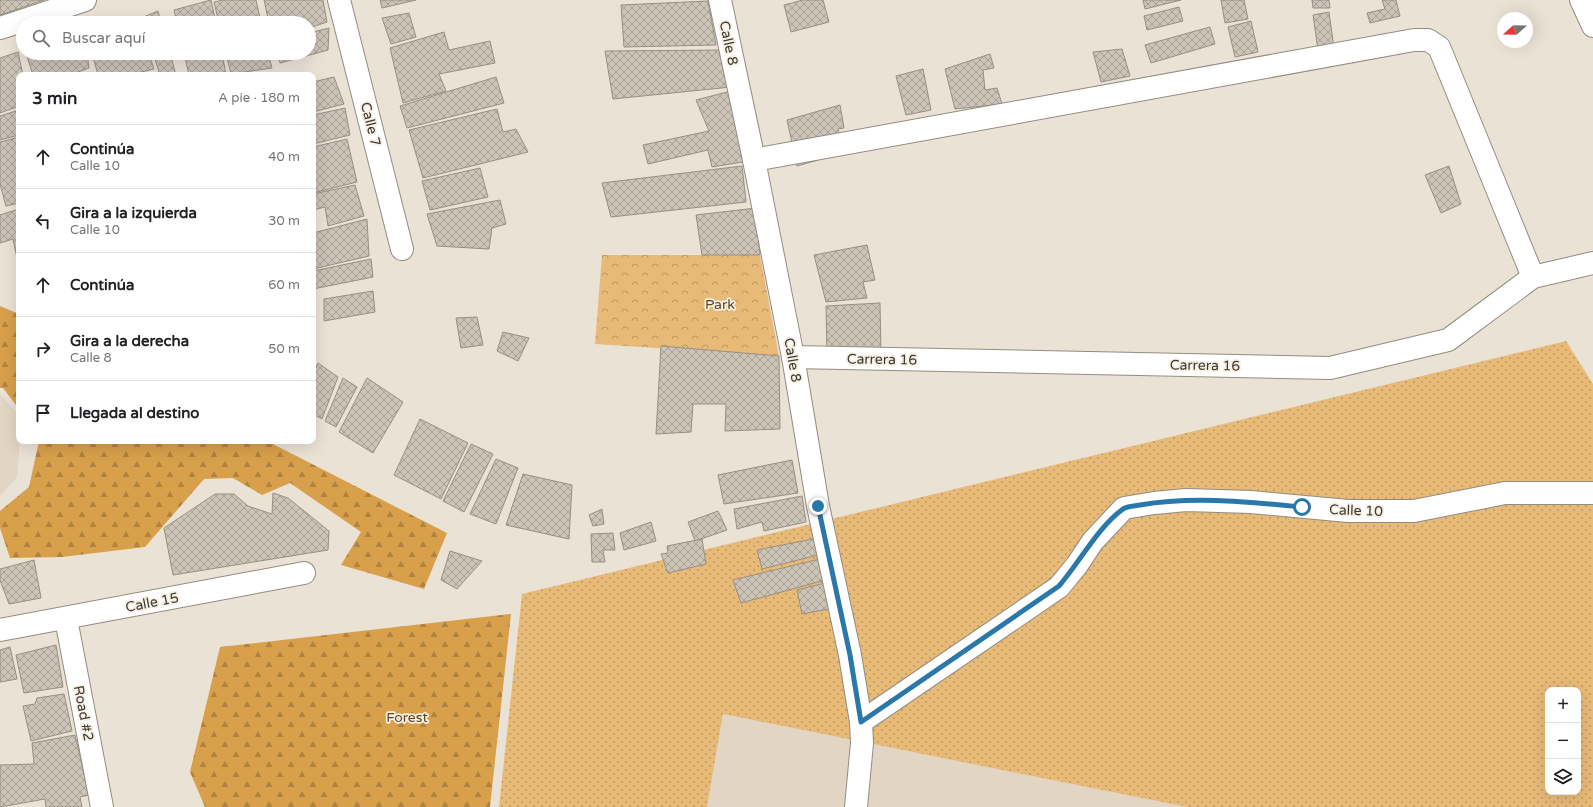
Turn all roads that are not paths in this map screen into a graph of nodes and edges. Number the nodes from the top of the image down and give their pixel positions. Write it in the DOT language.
graph roads {
  1 [pos="85,0"];
  2 [pos="339,0"];
  3 [pos="720,0"];
  4 [pos="1581,0"];
  5 [pos="36,16"];
  6 [pos="16,23"];
  7 [pos="1593,26"];
  8 [pos="0,28"];
  9 [pos="754,160"];
  10 [pos="402,249"];
  11 [pos="1593,263"];
  12 [pos="1533,277"];
  13 [pos="792,357"];
  14 [pos="1593,493"];
  15 [pos="304,573"];
  16 [pos="66,619"];
  17 [pos="0,630"];
  18 [pos="861,722"];
  19 [pos="102,807"];
  20 [pos="856,807"];
  1 -- 5 [label="street"];
  2 -- 10 [label="street, Calle 7"];
  3 -- 9 [label="street, Calle 8"];
  4 -- 7 [label="street"];
  6 -- 8 [label="street"];
  9 -- 12 [label="street"];
  9 -- 13 [label="street, Calle 8"];
  11 -- 12 [label="street, Carrera 16"];
  12 -- 13 [label="street, Carrera 16"];
  13 -- 18 [label="street, Calle 8"];
  14 -- 18 [label="street, Calle 10"];
  15 -- 16 [label="street, Calle 15"];
  16 -- 17 [label="street, Calle 15"];
  16 -- 19 [label="street, Road #2"];
  18 -- 20 [label="street, Calle 8"];
}
